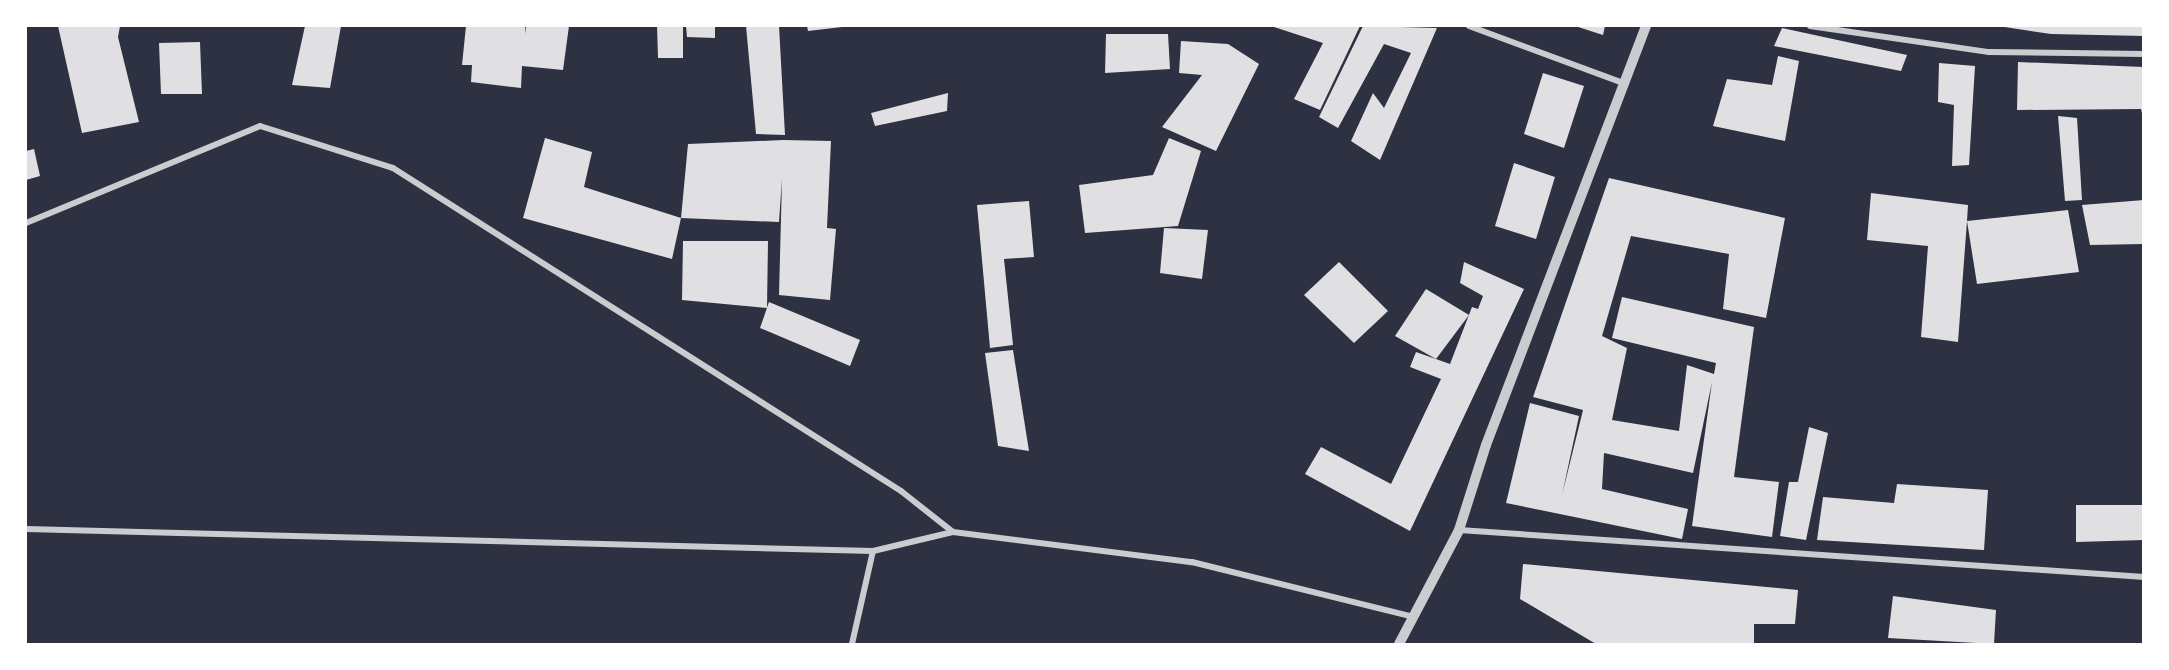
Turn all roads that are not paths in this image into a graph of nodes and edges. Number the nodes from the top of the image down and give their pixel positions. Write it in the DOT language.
graph roads {
  1 [pos="1469,26"];
  2 [pos="1646,26"];
  3 [pos="1810,26"];
  4 [pos="2144,54"];
  5 [pos="1623,83"];
  6 [pos="26,224"];
  7 [pos="26,528"];
  8 [pos="1459,530"];
  9 [pos="952,532"];
  10 [pos="873,550"];
  11 [pos="2144,577"];
  12 [pos="1410,616"];
  13 [pos="852,645"];
  14 [pos="1399,645"];
  1 -- 5 [label="street"];
  2 -- 5 [label="street"];
  3 -- 4 [label="street"];
  5 -- 8 [label="street"];
  6 -- 9 [label="street"];
  7 -- 10 [label="street"];
  8 -- 11 [label="street"];
  8 -- 12 [label="street"];
  9 -- 10 [label="street"];
  9 -- 12 [label="street"];
  10 -- 13 [label="street"];
  12 -- 14 [label="street"];
}
